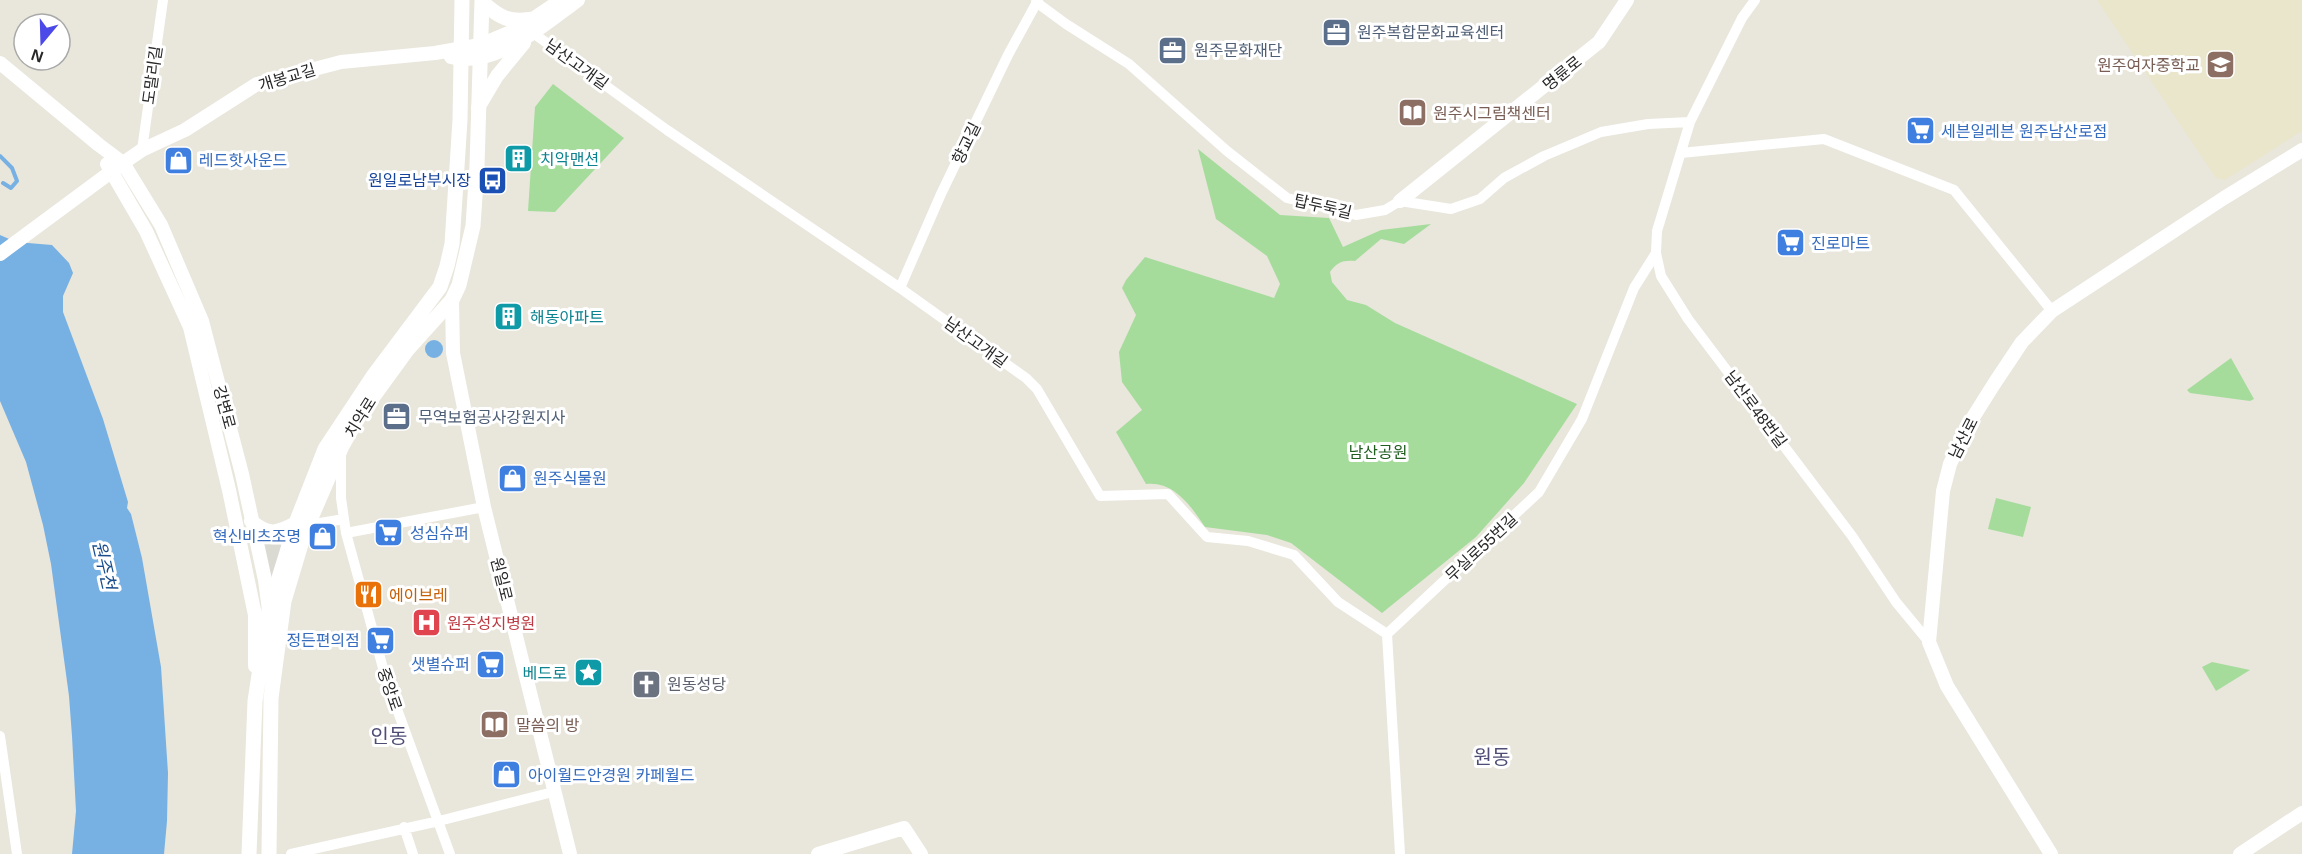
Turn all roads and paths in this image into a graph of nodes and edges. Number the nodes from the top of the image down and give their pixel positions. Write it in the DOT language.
graph roads {
  1 [pos="163,0"];
  2 [pos="462,0"];
  3 [pos="561,0"];
  4 [pos="578,0"];
  5 [pos="1628,0"];
  6 [pos="1755,0"];
  7 [pos="482,1"];
  8 [pos="1037,1"];
  9 [pos="533,26"];
  10 [pos="479,51"];
  11 [pos="462,53"];
  12 [pos="0,63"];
  13 [pos="478,108"];
  14 [pos="1690,122"];
  15 [pos="99,145"];
  16 [pos="142,150"];
  17 [pos="2302,150"];
  18 [pos="1681,153"];
  19 [pos="123,163"];
  20 [pos="111,171"];
  21 [pos="1400,201"];
  22 [pos="1656,253"];
  23 [pos="0,254"];
  24 [pos="900,288"];
  25 [pos="452,300"];
  26 [pos="2052,311"];
  27 [pos="342,446"];
  28 [pos="484,507"];
  29 [pos="344,519"];
  30 [pos="251,521"];
  31 [pos="302,524"];
  32 [pos="346,533"];
  33 [pos="269,610"];
  34 [pos="1387,634"];
  35 [pos="1929,642"];
  36 [pos="271,698"];
  37 [pos="255,701"];
  38 [pos="0,736"];
  39 [pos="553,792"];
  40 [pos="2302,813"];
  41 [pos="439,821"];
  42 [pos="404,827"];
  43 [pos="17,854"];
  44 [pos="249,854"];
  45 [pos="268,854"];
  46 [pos="291,854"];
  47 [pos="412,854"];
  48 [pos="450,854"];
  49 [pos="570,854"];
  50 [pos="818,854"];
  51 [pos="921,854"];
  52 [pos="1400,854"];
  53 [pos="2051,854"];
  54 [pos="2240,854"];
  1 -- 16 [label="street, 도말리길"];
  2 -- 11 [label="main road, 치악로"];
  3 -- 9 [label="street"];
  4 -- 9 [label="street"];
  5 -- 21 [label="street, 명륜로"];
  6 -- 14 [label="street, 남산로48번길"];
  7 -- 9 [label="main road"];
  7 -- 10 [label="main road, 치악로"];
  8 -- 21 [label="street, 탑두둑길"];
  8 -- 24 [label="street, 향교길"];
  9 -- 10 [label="street, 개봉교길"];
  9 -- 13 [label="street"];
  9 -- 24 [label="street, 남산고개길"];
  10 -- 11 [label="street, 개봉교길"];
  10 -- 13 [label="main road, 치악로"];
  11 -- 16 [label="street, 개봉교길"];
  11 -- 31 [label="main road, 치악로"];
  12 -- 15 [label="street, 강변로"];
  13 -- 25 [label="main road, 치악로"];
  14 -- 18 [label="street, 남산로48번길"];
  14 -- 21 [label="street"];
  15 -- 19 [label="street, 강변로"];
  15 -- 20 [label="street, 강변로"];
  16 -- 19 [label="street, 개봉교길"];
  17 -- 26 [label="street, 남산로"];
  18 -- 22 [label="street, 남산로48번길"];
  18 -- 26 [label="street"];
  19 -- 20 [label="street, 개봉교길"];
  19 -- 30 [label="street, 강변로"];
  20 -- 23 [label="street, 개봉교길"];
  20 -- 37 [label="street, 강변로"];
  22 -- 34 [label="street, 무실로55번길"];
  22 -- 35 [label="street, 남산로48번길"];
  24 -- 34 [label="street, 남산고개길"];
  25 -- 27 [label="main road, 치악로"];
  25 -- 28 [label="street, 원일로"];
  26 -- 35 [label="street, 남산로"];
  27 -- 29 [label="street, 중앙로"];
  27 -- 31 [label="main road, 치악로"];
  28 -- 32 [label="street"];
  28 -- 39 [label="street, 원일로"];
  29 -- 31 [label="street"];
  29 -- 32 [label="street, 중앙로"];
  30 -- 31 [label="street"];
  30 -- 33 [label="street, 강변로"];
  31 -- 33 [label="main road, 치악로"];
  31 -- 36 [label="main road, 치악로"];
  32 -- 41 [label="street, 중앙로"];
  33 -- 36 [label="main road, 강변로"];
  33 -- 37 [label="main road, 치악로"];
  34 -- 52 [label="street"];
  35 -- 53 [label="street, 남산로"];
  36 -- 45 [label="main road, 치악로"];
  37 -- 44 [label="main road, 치악로"];
  38 -- 43 [label="street"];
  39 -- 41 [label="street"];
  39 -- 49 [label="street, 원일로"];
  40 -- 54 [label="street"];
  41 -- 42 [label="street"];
  41 -- 48 [label="street, 중앙로"];
  42 -- 46 [label="street"];
  42 -- 47 [label="street"];
  50 -- 51 [label="street"];
}
